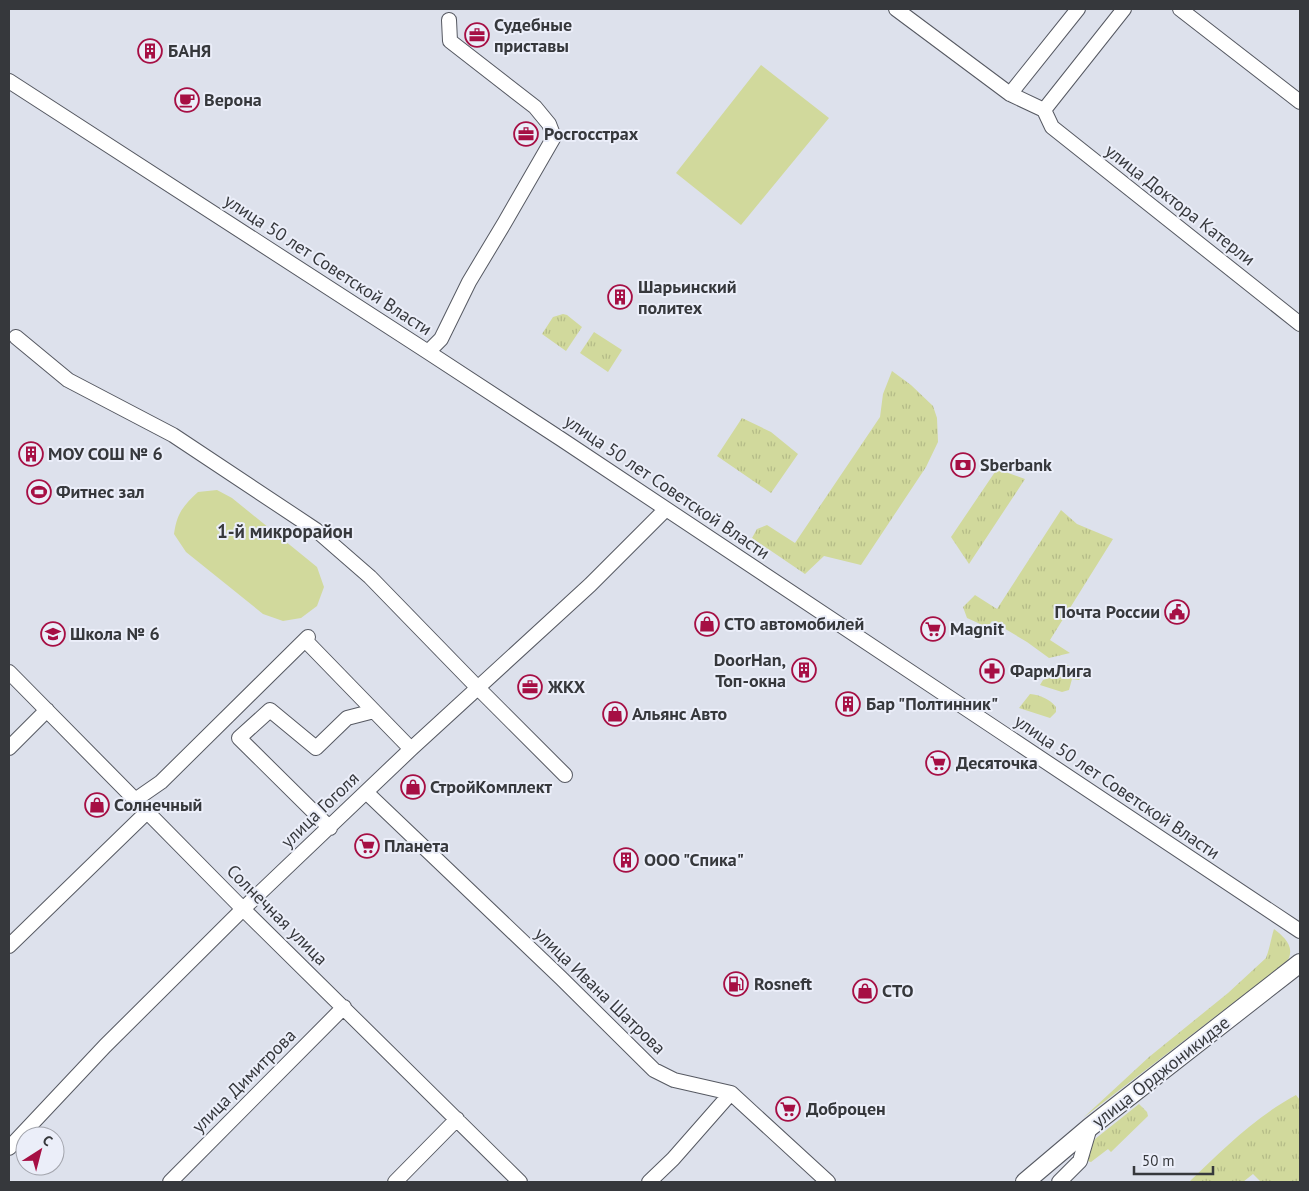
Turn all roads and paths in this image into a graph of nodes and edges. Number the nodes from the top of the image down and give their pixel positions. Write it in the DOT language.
graph roads {
  1 [pos="896,9"];
  2 [pos="1078,9"];
  3 [pos="1124,9"];
  4 [pos="1180,9"];
  5 [pos="449,20"];
  6 [pos="9,82"];
  7 [pos="1010,94"];
  8 [pos="1300,102"];
  9 [pos="1044,110"];
  10 [pos="1300,324"];
  11 [pos="16,338"];
  12 [pos="428,352"];
  13 [pos="666,508"];
  14 [pos="9,672"];
  15 [pos="478,688"];
  16 [pos="47,710"];
  17 [pos="374,711"];
  18 [pos="9,748"];
  19 [pos="411,749"];
  20 [pos="565,775"];
  21 [pos="366,792"];
  22 [pos="135,800"];
  23 [pos="147,812"];
  24 [pos="330,828"];
  25 [pos="243,909"];
  26 [pos="1300,931"];
  27 [pos="9,946"];
  28 [pos="1300,963"];
  29 [pos="344,1007"];
  30 [pos="732,1093"];
  31 [pos="457,1119"];
  32 [pos="1090,1127"];
  33 [pos="9,1148"];
  34 [pos="170,1182"];
  35 [pos="395,1182"];
  36 [pos="520,1182"];
  37 [pos="649,1182"];
  38 [pos="828,1182"];
  39 [pos="1024,1182"];
  40 [pos="1059,1182"];
  1 -- 7 [label="street"];
  2 -- 7 [label="street"];
  3 -- 9 [label="street"];
  4 -- 8 [label="street"];
  5 -- 12 [label="street"];
  6 -- 12 [label="street, улица 50 лет Советской Власти"];
  7 -- 9 [label="street"];
  9 -- 10 [label="street, улица Доктора Катерли"];
  11 -- 15 [label="street"];
  12 -- 13 [label="street, улица 50 лет Советской Власти"];
  13 -- 15 [label="street, улица Гоголя"];
  13 -- 26 [label="street, улица 50 лет Советской Власти"];
  14 -- 16 [label="street, Солнечная улица"];
  15 -- 19 [label="street, улица Гоголя"];
  15 -- 20 [label="street"];
  16 -- 18 [label="street"];
  16 -- 22 [label="street, Солнечная улица"];
  17 -- 19 [label="street"];
  17 -- 22 [label="street"];
  17 -- 24 [label="street"];
  19 -- 21 [label="street, улица Гоголя"];
  21 -- 24 [label="street, улица Гоголя"];
  21 -- 30 [label="street, улица Ивана Шатрова"];
  22 -- 23 [label="street, Солнечная улица"];
  23 -- 25 [label="street, Солнечная улица"];
  23 -- 27 [label="street"];
  24 -- 25 [label="street, улица Гоголя"];
  25 -- 29 [label="street, Солнечная улица"];
  25 -- 33 [label="street, улица Гоголя"];
  28 -- 32 [label="main road, улица Орджоникидзе"];
  29 -- 31 [label="street, Солнечная улица"];
  29 -- 34 [label="street, улица Димитрова"];
  30 -- 37 [label="street"];
  30 -- 38 [label="street"];
  31 -- 35 [label="street"];
  31 -- 36 [label="street, Солнечная улица"];
  32 -- 39 [label="main road, улица Орджоникидзе"];
  32 -- 40 [label="street"];
}
